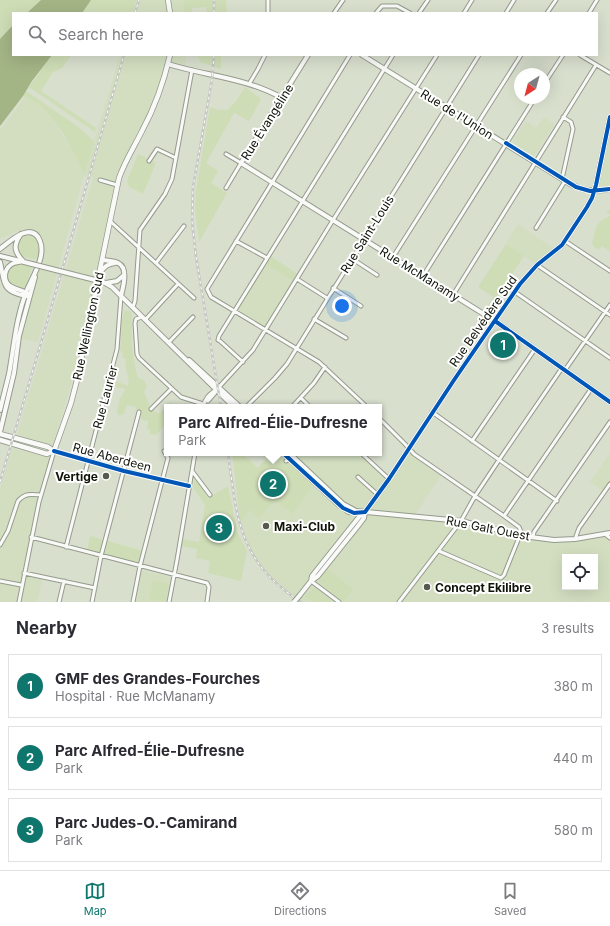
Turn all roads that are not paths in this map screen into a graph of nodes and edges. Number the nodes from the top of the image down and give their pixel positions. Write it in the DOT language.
graph roads {
  1 [pos="168,0"];
  2 [pos="268,0"];
  3 [pos="343,0"];
  4 [pos="428,0"];
  5 [pos="472,0"];
  6 [pos="514,0"];
  7 [pos="556,0"];
  8 [pos="598,0"];
  9 [pos="170,12"];
  10 [pos="268,12"];
  11 [pos="335,12"];
  12 [pos="377,12"];
  13 [pos="408,12"];
  14 [pos="420,12"];
  15 [pos="465,12"];
  16 [pos="507,12"];
  17 [pos="548,12"];
  18 [pos="590,12"];
  19 [pos="170,56"];
  20 [pos="264,56"];
  21 [pos="307,56"];
  22 [pos="349,56"];
  23 [pos="364,56"];
  24 [pos="392,56"];
  25 [pos="437,56"];
  26 [pos="478,56"];
  27 [pos="519,56"];
  28 [pos="562,56"];
  29 [pos="582,56"];
  30 [pos="168,64"];
  31 [pos="596,65"];
  32 [pos="384,69"];
  33 [pos="192,70"];
  34 [pos="610,73"];
  35 [pos="550,75"];
  36 [pos="249,84"];
  37 [pos="416,89"];
  38 [pos="282,98"];
  39 [pos="531,104"];
  40 [pos="446,107"];
  41 [pos="563,117"];
  42 [pos="610,117"];
  43 [pos="476,125"];
  44 [pos="506,143"];
  45 [pos="226,154"];
  46 [pos="176,158"];
  47 [pos="149,161"];
  48 [pos="241,163"];
  49 [pos="536,163"];
  50 [pos="100,180"];
  51 [pos="563,180"];
  52 [pos="272,183"];
  53 [pos="117,186"];
  54 [pos="226,188"];
  55 [pos="610,189"];
  56 [pos="594,191"];
  57 [pos="302,202"];
  58 [pos="333,220"];
  59 [pos="110,221"];
  60 [pos="184,226"];
  61 [pos="536,228"];
  62 [pos="22,234"];
  63 [pos="363,239"];
  64 [pos="236,241"];
  65 [pos="565,241"];
  66 [pos="140,248"];
  67 [pos="0,250"];
  68 [pos="0,256"];
  69 [pos="393,257"];
  70 [pos="267,258"];
  71 [pos="351,258"];
  72 [pos="103,260"];
  73 [pos="23,261"];
  74 [pos="0,262"];
  75 [pos="117,263"];
  76 [pos="156,263"];
  77 [pos="537,265"];
  78 [pos="610,271"];
  79 [pos="100,274"];
  80 [pos="124,274"];
  81 [pos="377,274"];
  82 [pos="423,276"];
  83 [pos="297,279"];
  84 [pos="104,283"];
  85 [pos="178,284"];
  86 [pos="333,288"];
  87 [pos="515,292"];
  88 [pos="27,295"];
  89 [pos="453,295"];
  90 [pos="121,296"];
  91 [pos="194,298"];
  92 [pos="327,298"];
  93 [pos="610,305"];
  94 [pos="361,306"];
  95 [pos="133,307"];
  96 [pos="235,310"];
  97 [pos="606,312"];
  98 [pos="610,315"];
  99 [pos="144,318"];
  100 [pos="192,318"];
  101 [pos="314,319"];
  102 [pos="495,321"];
  103 [pos="265,330"];
  104 [pos="346,338"];
  105 [pos="586,341"];
  106 [pos="169,342"];
  107 [pos="297,348"];
  108 [pos="535,349"];
  109 [pos="610,358"];
  110 [pos="243,362"];
  111 [pos="325,367"];
  112 [pos="564,369"];
  113 [pos="171,389"];
  114 [pos="218,389"];
  115 [pos="592,389"];
  116 [pos="301,398"];
  117 [pos="610,402"];
  118 [pos="204,404"];
  119 [pos="231,404"];
  120 [pos="236,404"];
  121 [pos="249,404"];
  122 [pos="295,404"];
  123 [pos="307,404"];
  124 [pos="364,404"];
  125 [pos="151,409"];
  126 [pos="0,410"];
  127 [pos="140,412"];
  128 [pos="432,412"];
  129 [pos="382,421"];
  130 [pos="610,422"];
  131 [pos="0,433"];
  132 [pos="0,440"];
  133 [pos="472,441"];
  134 [pos="409,449"];
  135 [pos="54,451"];
  136 [pos="167,456"];
  137 [pos="194,456"];
  138 [pos="290,456"];
  139 [pos="364,456"];
  140 [pos="499,460"];
  141 [pos="88,461"];
  142 [pos="191,470"];
  143 [pos="124,471"];
  144 [pos="358,477"];
  145 [pos="389,478"];
  146 [pos="162,480"];
  147 [pos="528,481"];
  148 [pos="610,484"];
  149 [pos="189,486"];
  150 [pos="41,495"];
  151 [pos="210,495"];
  152 [pos="378,495"];
  153 [pos="475,496"];
  154 [pos="557,501"];
  155 [pos="366,512"];
  156 [pos="504,516"];
  157 [pos="461,521"];
  158 [pos="519,527"];
  159 [pos="520,535"];
  160 [pos="608,535"];
  161 [pos="31,537"];
  162 [pos="533,537"];
  163 [pos="575,539"];
  164 [pos="0,545"];
  165 [pos="66,547"];
  166 [pos="439,551"];
  167 [pos="101,556"];
  168 [pos="140,566"];
  169 [pos="24,572"];
  170 [pos="174,575"];
  171 [pos="0,581"];
  172 [pos="64,581"];
  173 [pos="311,581"];
  174 [pos="21,585"];
  175 [pos="94,588"];
  176 [pos="19,602"];
  177 [pos="59,602"];
  178 [pos="92,602"];
  179 [pos="133,602"];
  180 [pos="169,602"];
  181 [pos="207,602"];
  182 [pos="294,602"];
  183 [pos="339,602"];
  184 [pos="399,602"];
  1 -- 9 [label="main road"];
  2 -- 10 [label="street"];
  3 -- 11 [label="street"];
  4 -- 14 [label="street"];
  5 -- 15 [label="street"];
  6 -- 16 [label="street"];
  7 -- 17 [label="street"];
  8 -- 18 [label="street"];
  12 -- 13 [label="street"];
  19 -- 30 [label="main road, Rue Wellington Sud"];
  20 -- 36 [label="street"];
  21 -- 38 [label="street, Rue Évangéline"];
  22 -- 52 [label="street"];
  23 -- 32 [label="street, Rue de l'Union"];
  24 -- 32 [label="street"];
  25 -- 37 [label="street"];
  26 -- 40 [label="street, Rue Saint-Louis"];
  27 -- 43 [label="street"];
  28 -- 35 [label="street"];
  29 -- 31 [label="street"];
  30 -- 33 [label="street"];
  30 -- 53 [label="main road, Rue Wellington Sud"];
  31 -- 34 [label="street"];
  31 -- 41 [label="street"];
  32 -- 37 [label="street, Rue de l'Union"];
  32 -- 57 [label="street"];
  33 -- 36 [label="street"];
  33 -- 46 [label="street"];
  36 -- 38 [label="street"];
  37 -- 40 [label="street, Rue de l'Union"];
  37 -- 58 [label="street"];
  38 -- 48 [label="street, Rue Évangéline"];
  39 -- 44 [label="street"];
  40 -- 43 [label="street, Rue de l'Union"];
  40 -- 63 [label="street, Rue Saint-Louis"];
  41 -- 49 [label="street"];
  41 -- 51 [label="street"];
  42 -- 56 [label="street, Rue Belvédère Sud"];
  43 -- 44 [label="street, Rue de l'Union"];
  43 -- 69 [label="street"];
  44 -- 49 [label="street, Rue de l'Union"];
  44 -- 82 [label="street"];
  45 -- 48 [label="street, Rue McManamy"];
  46 -- 47 [label="street"];
  46 -- 66 [label="street"];
  48 -- 52 [label="street, Rue McManamy"];
  48 -- 54 [label="street, Rue Évangéline"];
  49 -- 51 [label="street, Rue de l'Union"];
  49 -- 89 [label="street"];
  50 -- 53 [label="street"];
  51 -- 56 [label="street, Rue de l'Union"];
  51 -- 61 [label="street"];
  52 -- 57 [label="street, Rue McManamy"];
  52 -- 64 [label="street"];
  53 -- 59 [label="main road, Rue Wellington Sud"];
  55 -- 56 [label="street"];
  56 -- 65 [label="street, Rue Belvédère Sud"];
  57 -- 58 [label="street, Rue McManamy"];
  57 -- 70 [label="street"];
  58 -- 63 [label="street, Rue McManamy"];
  58 -- 83 [label="street"];
  59 -- 66 [label="street"];
  59 -- 72 [label="main road, Rue Wellington Sud"];
  60 -- 76 [label="street"];
  62 -- 67 [label="street"];
  62 -- 73 [label="street"];
  62 -- 88 [label="street"];
  63 -- 69 [label="street, Rue McManamy"];
  63 -- 71 [label="street, Rue Saint-Louis"];
  64 -- 70 [label="street"];
  64 -- 96 [label="street"];
  65 -- 77 [label="street, Rue Belvédère Sud"];
  65 -- 78 [label="street"];
  66 -- 76 [label="street"];
  66 -- 95 [label="street"];
  68 -- 73 [label="street"];
  69 -- 82 [label="street, Rue McManamy"];
  70 -- 96 [label="street"];
  71 -- 81 [label="street"];
  71 -- 86 [label="street, Rue Saint-Louis"];
  72 -- 75 [label="street"];
  72 -- 79 [label="main road, Rue Wellington Sud"];
  73 -- 84 [label="street, bridge"];
  73 -- 88 [label="street"];
  74 -- 88 [label="street"];
  75 -- 79 [label="street"];
  75 -- 80 [label="street"];
  76 -- 85 [label="street"];
  77 -- 87 [label="street, Rue Belvédère Sud"];
  77 -- 97 [label="street"];
  79 -- 135 [label="main road, Rue Wellington Sud"];
  80 -- 84 [label="street"];
  80 -- 90 [label="street, Rue Laurier"];
  82 -- 89 [label="street, Rue McManamy"];
  83 -- 92 [label="street"];
  83 -- 103 [label="street"];
  84 -- 90 [label="street"];
  85 -- 91 [label="street"];
  85 -- 99 [label="street"];
  86 -- 92 [label="street, Rue Saint-Louis"];
  86 -- 94 [label="street"];
  87 -- 102 [label="street, Rue Belvédère Sud"];
  87 -- 105 [label="street"];
  88 -- 126 [label="street"];
  88 -- 131 [label="street"];
  89 -- 102 [label="street, Rue McManamy"];
  90 -- 95 [label="street"];
  90 -- 141 [label="street, Rue Laurier"];
  92 -- 101 [label="street, Rue Saint-Louis"];
  93 -- 97 [label="street"];
  95 -- 99 [label="street"];
  96 -- 103 [label="street"];
  96 -- 110 [label="street"];
  97 -- 98 [label="street"];
  97 -- 105 [label="street"];
  99 -- 106 [label="street"];
  99 -- 113 [label="street"];
  100 -- 106 [label="street"];
  101 -- 104 [label="street"];
  101 -- 107 [label="street, Rue Saint-Louis"];
  102 -- 108 [label="street, Rue McManamy"];
  102 -- 128 [label="street, Rue Belvédère Sud"];
  103 -- 107 [label="street"];
  103 -- 110 [label="street"];
  105 -- 109 [label="street"];
  105 -- 112 [label="street"];
  106 -- 114 [label="street"];
  107 -- 111 [label="street"];
  107 -- 121 [label="street, Rue Saint-Louis"];
  108 -- 112 [label="street, Rue McManamy"];
  108 -- 133 [label="street"];
  110 -- 114 [label="street"];
  111 -- 116 [label="street"];
  111 -- 124 [label="street"];
  112 -- 115 [label="street, Rue McManamy"];
  112 -- 140 [label="street"];
  113 -- 118 [label="street"];
  113 -- 125 [label="street"];
  114 -- 118 [label="street"];
  114 -- 119 [label="street"];
  114 -- 120 [label="street"];
  115 -- 117 [label="street, Rue McManamy"];
  115 -- 147 [label="street"];
  116 -- 122 [label="street"];
  116 -- 123 [label="street"];
  127 -- 143 [label="street"];
  128 -- 133 [label="street"];
  128 -- 134 [label="street, Rue Belvédère Sud"];
  129 -- 134 [label="street"];
  130 -- 154 [label="street"];
  131 -- 135 [label="main road, Rue Aberdeen"];
  132 -- 135 [label="main road, Rue Aberdeen"];
  133 -- 140 [label="street"];
  134 -- 145 [label="street, Rue Belvédère Sud"];
  134 -- 153 [label="street"];
  135 -- 141 [label="street, Rue Aberdeen"];
  135 -- 150 [label="street, Rue Wellington Sud"];
  136 -- 146 [label="street"];
  137 -- 142 [label="street"];
  138 -- 155 [label="street, Rue Galt Ouest"];
  139 -- 145 [label="street"];
  140 -- 147 [label="street"];
  140 -- 153 [label="street"];
  141 -- 143 [label="street, Rue Aberdeen"];
  141 -- 165 [label="street, Rue Laurier"];
  142 -- 149 [label="street"];
  142 -- 151 [label="street"];
  143 -- 146 [label="street, Rue Aberdeen"];
  143 -- 167 [label="street"];
  144 -- 152 [label="street"];
  145 -- 152 [label="street, Rue Belvédère Sud"];
  146 -- 149 [label="street, Rue Aberdeen"];
  146 -- 168 [label="street"];
  147 -- 154 [label="street"];
  147 -- 156 [label="street"];
  148 -- 163 [label="street"];
  149 -- 170 [label="street"];
  150 -- 161 [label="street, Rue Wellington Sud"];
  150 -- 164 [label="street"];
  152 -- 155 [label="street, Rue Belvédère Sud"];
  153 -- 156 [label="street"];
  153 -- 157 [label="street"];
  154 -- 162 [label="street"];
  155 -- 157 [label="street, Rue Galt Ouest"];
  155 -- 173 [label="street, Rue Belvédère Sud"];
  156 -- 158 [label="street"];
  157 -- 159 [label="street, Rue Galt Ouest"];
  157 -- 166 [label="street"];
  158 -- 159 [label="street"];
  158 -- 159 [label="street"];
  159 -- 162 [label="street, Rue Galt Ouest"];
  159 -- 166 [label="street"];
  160 -- 163 [label="street, Rue Galt Ouest"];
  161 -- 165 [label="street"];
  161 -- 169 [label="street, Rue Wellington Sud"];
  162 -- 163 [label="street, Rue Galt Ouest"];
  165 -- 167 [label="street"];
  166 -- 184 [label="street"];
  167 -- 168 [label="street"];
  167 -- 175 [label="street"];
  168 -- 170 [label="street"];
  168 -- 179 [label="street"];
  169 -- 172 [label="street"];
  169 -- 174 [label="street, Rue Wellington Sud"];
  170 -- 180 [label="street"];
  170 -- 181 [label="street"];
  171 -- 174 [label="street"];
  172 -- 175 [label="street"];
  172 -- 177 [label="street"];
  173 -- 182 [label="street, Rue Belvédère Sud, bridge"];
  173 -- 183 [label="street"];
  174 -- 176 [label="street, Rue Wellington Sud"];
  175 -- 178 [label="street"];
}
